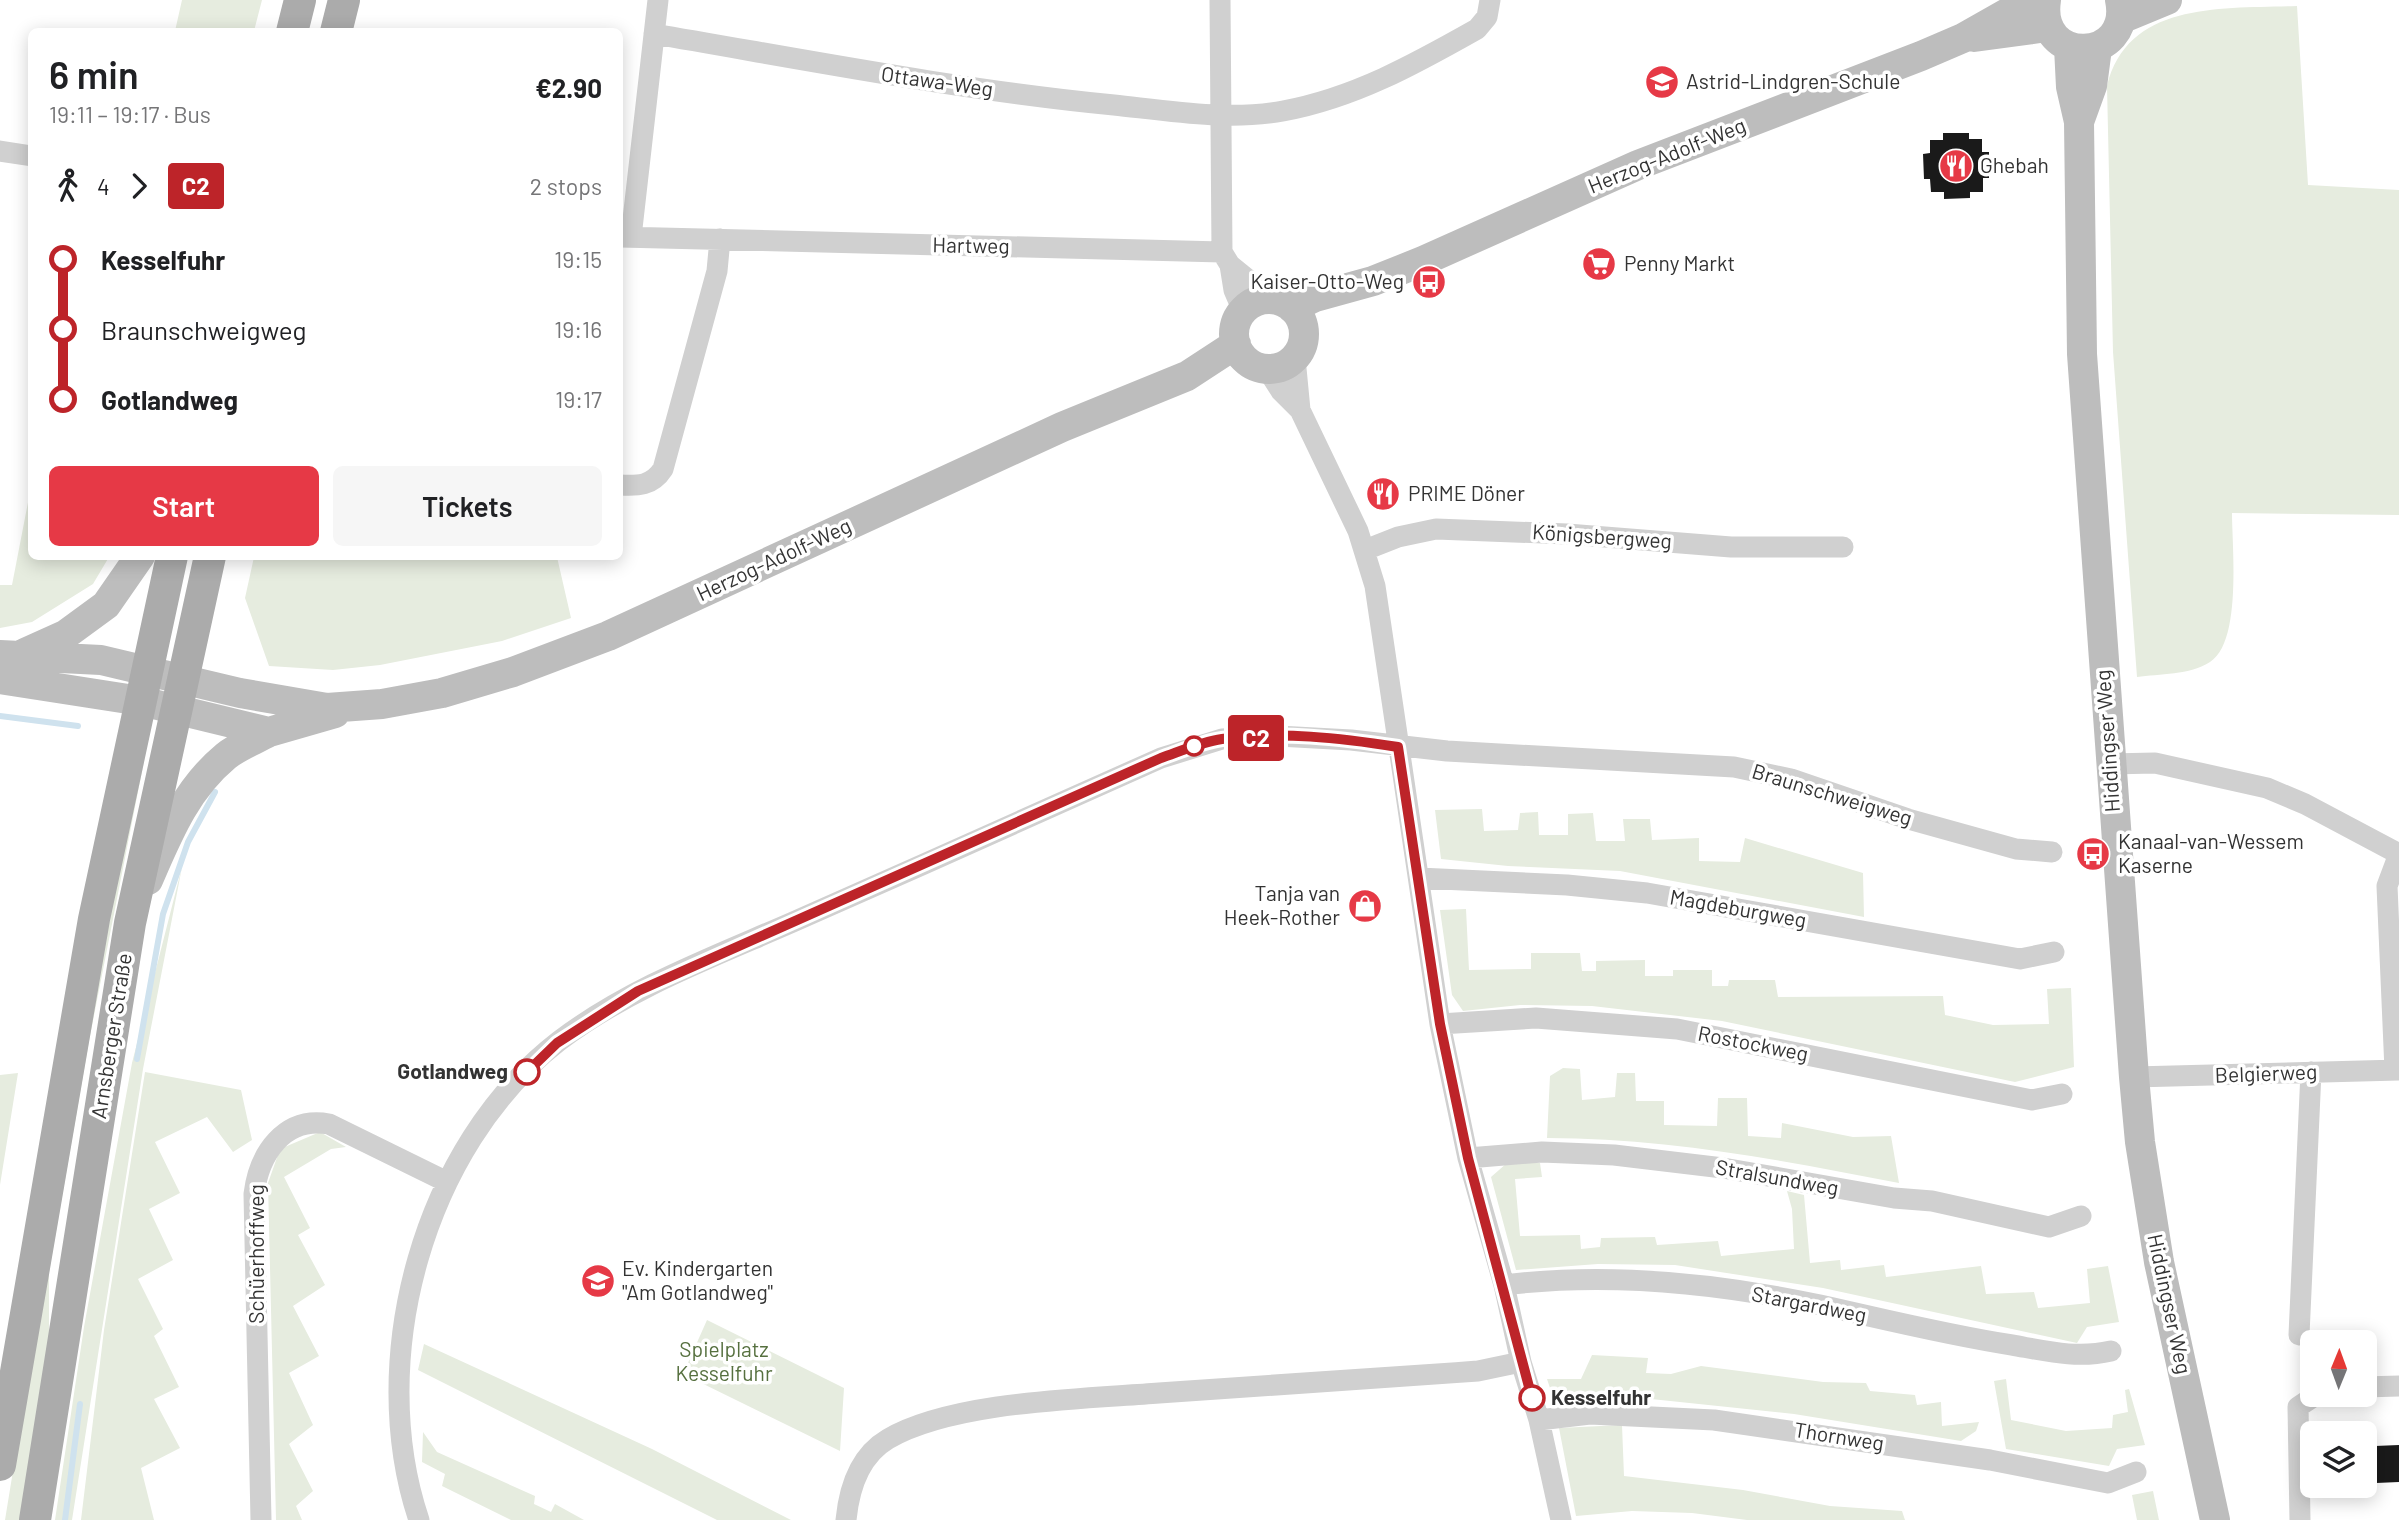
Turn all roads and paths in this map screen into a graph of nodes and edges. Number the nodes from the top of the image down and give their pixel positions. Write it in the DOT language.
graph roads {
  1 [pos="300,0"];
  2 [pos="344,0"];
  3 [pos="658,0"];
  4 [pos="1220,0"];
  5 [pos="1490,0"];
  6 [pos="2167,0"];
  7 [pos="2046,9"];
  8 [pos="2121,10"];
  9 [pos="293,28"];
  10 [pos="337,28"];
  11 [pos="654,34"];
  12 [pos="2083,47"];
  13 [pos="1221,115"];
  14 [pos="0,150"];
  15 [pos="28,155"];
  16 [pos="625,237"];
  17 [pos="720,239"];
  18 [pos="1226,259"];
  19 [pos="1243,311"];
  20 [pos="1291,324"];
  21 [pos="1250,359"];
  22 [pos="1300,410"];
  23 [pos="623,485"];
  24 [pos="1843,547"];
  25 [pos="1366,550"];
  26 [pos="137,560"];
  27 [pos="171,560"];
  28 [pos="209,560"];
  29 [pos="10,655"];
  30 [pos="147,669"];
  31 [pos="0,678"];
  32 [pos="182,678"];
  33 [pos="141,701"];
  34 [pos="348,708"];
  35 [pos="176,709"];
  36 [pos="269,732"];
  37 [pos="1398,747"];
  38 [pos="2110,764"];
  39 [pos="2052,852"];
  40 [pos="2399,854"];
  41 [pos="1419,878"];
  42 [pos="130,923"];
  43 [pos="2054,952"];
  44 [pos="1440,1024"];
  45 [pos="2397,1070"];
  46 [pos="2311,1072"];
  47 [pos="2134,1077"];
  48 [pos="2062,1094"];
  49 [pos="1468,1158"];
  50 [pos="447,1182"];
  51 [pos="2081,1216"];
  52 [pos="1504,1285"];
  53 [pos="2299,1335"];
  54 [pos="2111,1351"];
  55 [pos="1521,1362"];
  56 [pos="2399,1386"];
  57 [pos="2377,1387"];
  58 [pos="2300,1406"];
  59 [pos="1538,1420"];
  60 [pos="0,1465"];
  61 [pos="2136,1472"];
  62 [pos="34,1520"];
  63 [pos="261,1520"];
  64 [pos="419,1520"];
  65 [pos="846,1520"];
  66 [pos="1561,1520"];
  67 [pos="2215,1520"];
  68 [pos="2300,1520"];
  1 -- 9 [label="main road"];
  2 -- 10 [label="main road"];
  3 -- 11 [label="street"];
  4 -- 13 [label="street"];
  5 -- 13 [label="street, Ottawa-Weg"];
  6 -- 8 [label="main road"];
  7 -- 12 [label="main road"];
  7 -- 20 [label="main road, Herzog-Adolf-Weg"];
  8 -- 12 [label="main road"];
  11 -- 13 [label="street, Ottawa-Weg"];
  11 -- 16 [label="street"];
  12 -- 38 [label="main road, Hiddingser Weg"];
  13 -- 18 [label="street"];
  14 -- 15 [label="street"];
  16 -- 17 [label="street, Hartweg"];
  17 -- 18 [label="street, Hartweg"];
  17 -- 23 [label="street"];
  18 -- 19 [label="street"];
  18 -- 20 [label="street"];
  19 -- 20 [label="main road, Herzog-Adolf-Weg"];
  19 -- 21 [label="main road"];
  20 -- 21 [label="main road, Herzog-Adolf-Weg"];
  20 -- 22 [label="street"];
  21 -- 22 [label="street"];
  21 -- 34 [label="main road, Herzog-Adolf-Weg"];
  22 -- 25 [label="street"];
  24 -- 25 [label="street, Königsbergweg"];
  25 -- 37 [label="street"];
  26 -- 29 [label="main road"];
  27 -- 30 [label="main road, Arnsberger Straße"];
  28 -- 32 [label="main road, Arnsberger Straße"];
  29 -- 30 [label="main road, Herzog-Adolf-Weg"];
  30 -- 32 [label="main road, Herzog-Adolf-Weg"];
  30 -- 33 [label="main road, Arnsberger Straße"];
  31 -- 33 [label="main road"];
  32 -- 34 [label="main road, Herzog-Adolf-Weg"];
  32 -- 35 [label="main road, Arnsberger Straße"];
  33 -- 35 [label="main road"];
  33 -- 60 [label="main road, Arnsberger Straße"];
  34 -- 36 [label="main road, Herzog-Adolf-Weg"];
  35 -- 36 [label="main road"];
  35 -- 42 [label="main road, Arnsberger Straße"];
  36 -- 42 [label="main road, Herzog-Adolf-Weg"];
  37 -- 39 [label="street, Braunschweigweg"];
  37 -- 41 [label="street"];
  37 -- 50 [label="street"];
  38 -- 40 [label="street"];
  38 -- 47 [label="main road, Hiddingser Weg"];
  40 -- 45 [label="street"];
  41 -- 43 [label="street, Magdeburgweg"];
  41 -- 44 [label="street"];
  42 -- 62 [label="main road, Arnsberger Straße"];
  44 -- 48 [label="street, Rostockweg"];
  44 -- 49 [label="street"];
  45 -- 46 [label="street, Belgierweg"];
  46 -- 47 [label="street, Belgierweg"];
  46 -- 53 [label="street"];
  47 -- 67 [label="main road, Hiddingser Weg"];
  49 -- 51 [label="street, Stralsundweg"];
  49 -- 52 [label="street"];
  50 -- 63 [label="street, Schüerhoffweg"];
  50 -- 64 [label="street"];
  52 -- 54 [label="street, Stargardweg"];
  52 -- 55 [label="street"];
  55 -- 59 [label="street"];
  55 -- 65 [label="street"];
  56 -- 57 [label="street"];
  58 -- 68 [label="street"];
  59 -- 61 [label="street, Thornweg"];
  59 -- 66 [label="street"];
}
